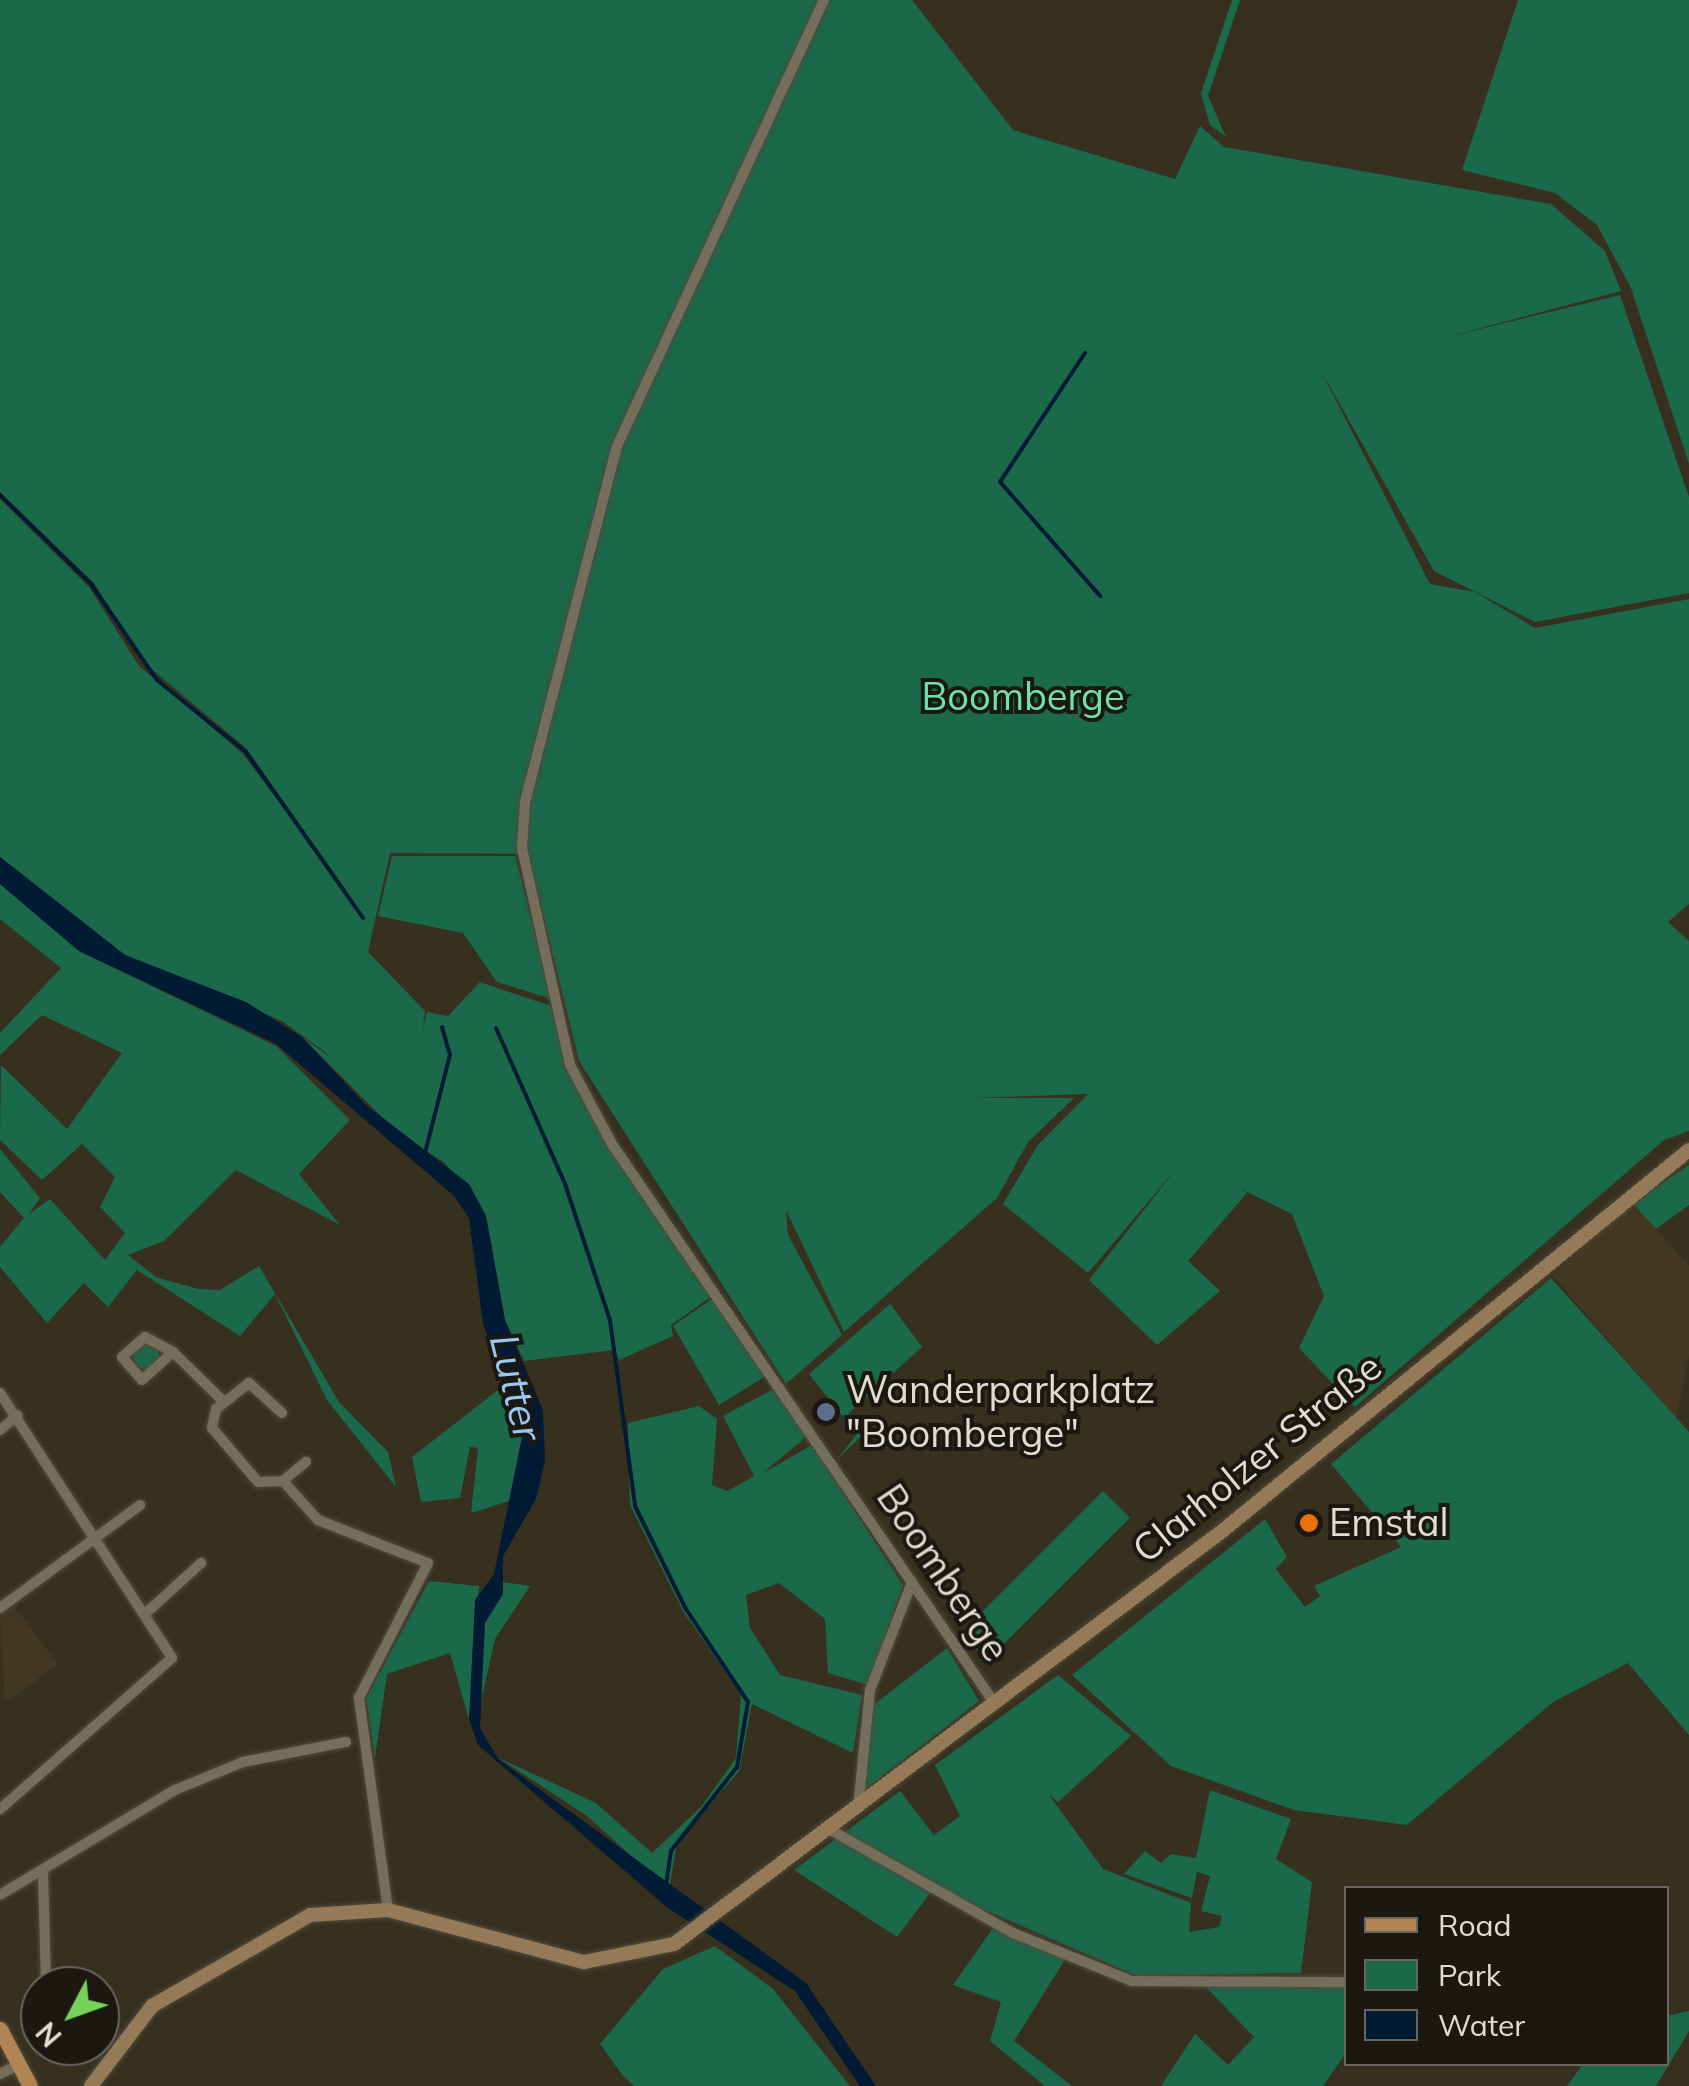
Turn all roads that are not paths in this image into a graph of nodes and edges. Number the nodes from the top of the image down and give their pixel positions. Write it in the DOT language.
graph roads {
  1 [pos="824,0"];
  2 [pos="1689,1150"];
  3 [pos="174,1352"];
  4 [pos="0,1392"];
  5 [pos="224,1402"];
  6 [pos="282,1413"];
  7 [pos="18,1416"];
  8 [pos="0,1430"];
  9 [pos="306,1462"];
  10 [pos="283,1481"];
  11 [pos="140,1505"];
  12 [pos="98,1543"];
  13 [pos="200,1563"];
  14 [pos="912,1582"];
  15 [pos="0,1608"];
  16 [pos="144,1614"];
  17 [pos="995,1704"];
  18 [pos="346,1742"];
  19 [pos="858,1808"];
  20 [pos="0,1809"];
  21 [pos="829,1830"];
  22 [pos="42,1871"];
  23 [pos="1,1891"];
  24 [pos="388,1910"];
  25 [pos="45,1966"];
  26 [pos="1344,1982"];
  27 [pos="0,2029"];
  28 [pos="18,2064"];
  29 [pos="0,2074"];
  30 [pos="91,2085"];
  31 [pos="30,2086"];
  1 -- 14 [label="street, Boomberge"];
  2 -- 17 [label="street, Clarholzer Straße"];
  3 -- 3 [label="street"];
  3 -- 5 [label="street"];
  4 -- 7 [label="street"];
  5 -- 6 [label="street"];
  5 -- 10 [label="street"];
  7 -- 8 [label="street"];
  7 -- 12 [label="street"];
  9 -- 10 [label="street"];
  10 -- 24 [label="street"];
  11 -- 12 [label="street"];
  12 -- 15 [label="street"];
  12 -- 16 [label="street"];
  13 -- 16 [label="street"];
  14 -- 17 [label="street, Boomberge"];
  14 -- 19 [label="street"];
  16 -- 20 [label="street"];
  17 -- 19 [label="street, Clarholzer Straße"];
  18 -- 22 [label="street"];
  19 -- 21 [label="street, Clarholzer Straße"];
  21 -- 24 [label="street, Clarholzer Straße"];
  21 -- 26 [label="street"];
  22 -- 23 [label="street"];
  22 -- 25 [label="street"];
  24 -- 30 [label="street, Clarholzer Straße"];
  27 -- 28 [label="main road"];
  28 -- 29 [label="street"];
  28 -- 31 [label="main road"];
}
